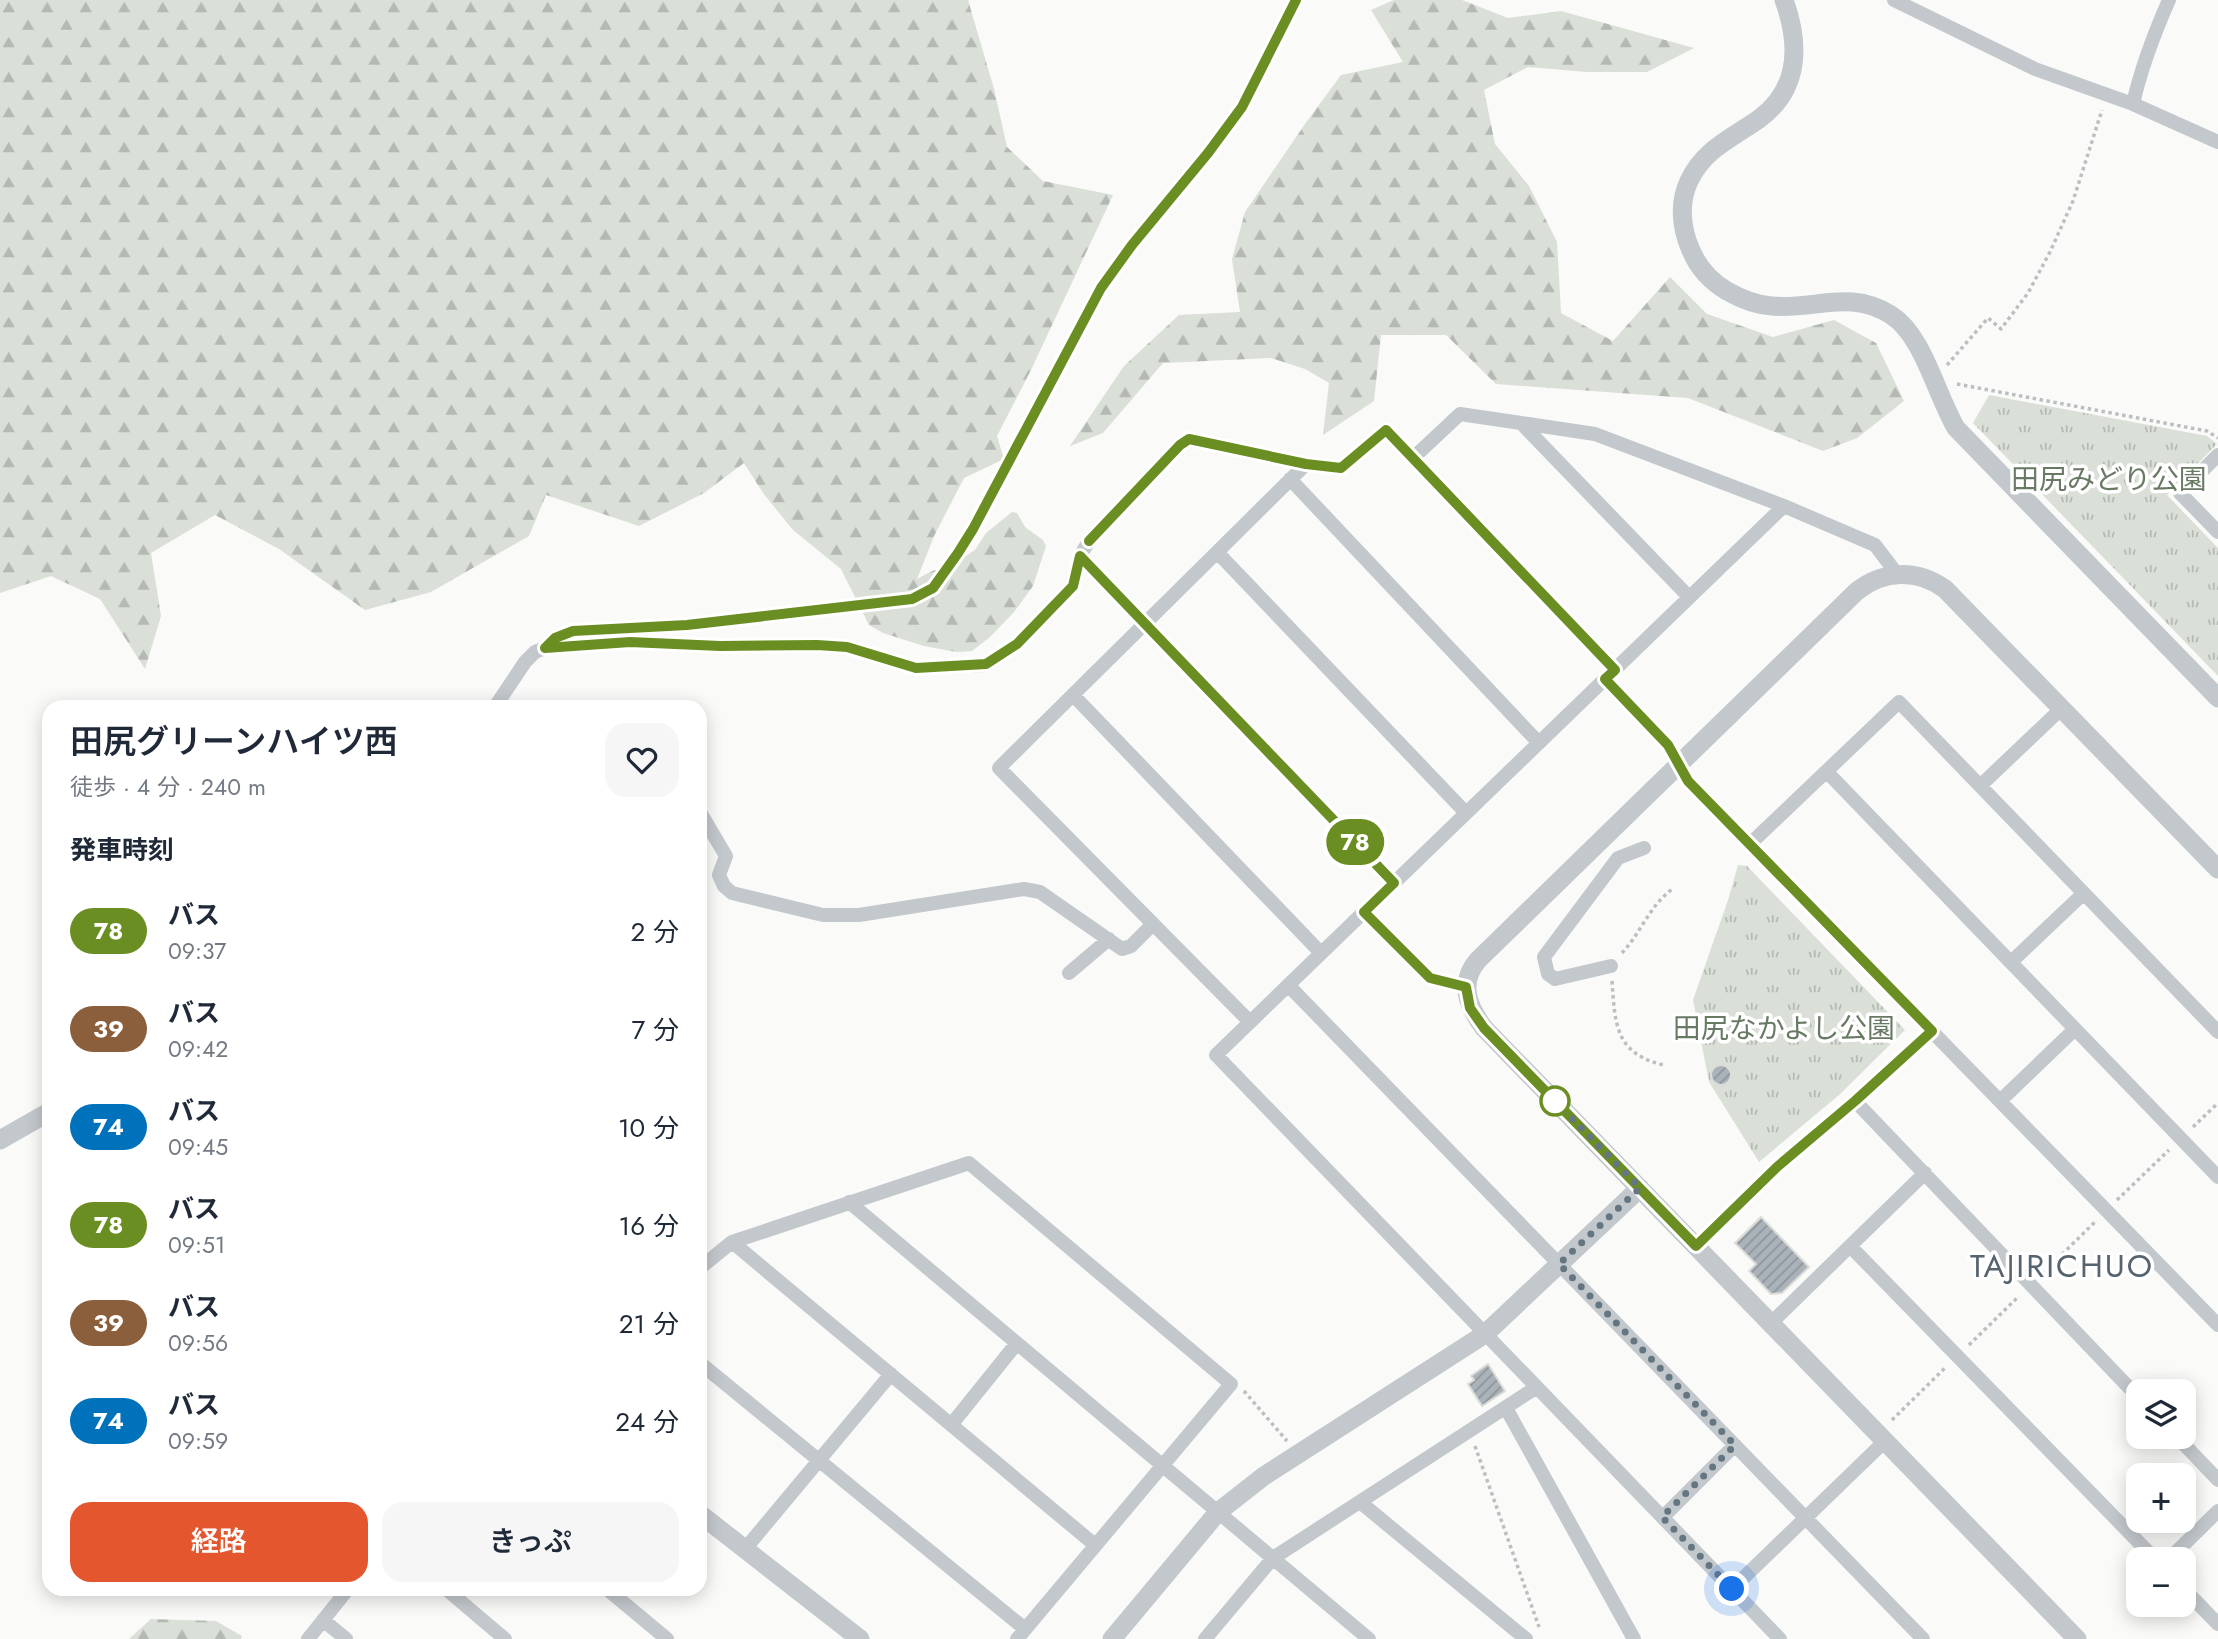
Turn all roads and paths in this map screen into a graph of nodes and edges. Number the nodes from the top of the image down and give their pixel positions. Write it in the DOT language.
graph roads {
  1 [pos="1296,0"];
  2 [pos="1784,0"];
  3 [pos="1894,0"];
  4 [pos="2169,0"];
  5 [pos="2107,94"];
  6 [pos="2133,104"];
  7 [pos="2218,142"];
  8 [pos="1936,372"];
  9 [pos="1521,424"];
  10 [pos="2218,438"];
  11 [pos="2218,455"];
  12 [pos="1413,458"];
  13 [pos="1306,464"];
  14 [pos="1290,479"];
  15 [pos="1784,506"];
  16 [pos="2218,532"];
  17 [pos="1217,552"];
  18 [pos="1080,556"];
  19 [pos="1897,574"];
  20 [pos="1689,597"];
  21 [pos="1145,624"];
  22 [pos="545,648"];
  23 [pos="1610,674"];
  24 [pos="1073,695"];
  25 [pos="2218,698"];
  26 [pos="500,700"];
  27 [pos="2062,708"];
  28 [pos="1539,743"];
  29 [pos="1679,764"];
  30 [pos="1827,772"];
  31 [pos="1980,786"];
  32 [pos="1466,813"];
  33 [pos="707,824"];
  34 [pos="1750,844"];
  35 [pos="1644,848"];
  36 [pos="2218,869"];
  37 [pos="1394,883"];
  38 [pos="1674,888"];
  39 [pos="2084,893"];
  40 [pos="1364,912"];
  41 [pos="1153,924"];
  42 [pos="1109,939"];
  43 [pos="1321,953"];
  44 [pos="2011,962"];
  45 [pos="1611,966"];
  46 [pos="1069,973"];
  47 [pos="1288,985"];
  48 [pos="1466,987"];
  49 [pos="1250,1022"];
  50 [pos="2075,1029"];
  51 [pos="1932,1031"];
  52 [pos="2218,1032"];
  53 [pos="1664,1065"];
  54 [pos="1855,1101"];
  55 [pos="2000,1101"];
  56 [pos="2218,1102"];
  57 [pos="42,1116"];
  58 [pos="2181,1139"];
  59 [pos="0,1140"];
  60 [pos="1924,1174"];
  61 [pos="2218,1177"];
  62 [pos="1640,1188"];
  63 [pos="849,1202"];
  64 [pos="2107,1211"];
  65 [pos="733,1242"];
  66 [pos="1696,1246"];
  67 [pos="1850,1247"];
  68 [pos="707,1262"];
  69 [pos="1559,1264"];
  70 [pos="2031,1284"];
  71 [pos="1771,1323"];
  72 [pos="2218,1325"];
  73 [pos="1485,1334"];
  74 [pos="1017,1343"];
  75 [pos="1957,1357"];
  76 [pos="707,1369"];
  77 [pos="891,1374"];
  78 [pos="1231,1384"];
  79 [pos="2126,1384"];
  80 [pos="1537,1387"];
  81 [pos="1506,1408"];
  82 [pos="1890,1422"];
  83 [pos="951,1425"];
  84 [pos="1470,1431"];
  85 [pos="1885,1441"];
  86 [pos="1289,1442"];
  87 [pos="1735,1445"];
  88 [pos="2188,1449"];
  89 [pos="819,1460"];
  90 [pos="1162,1465"];
  91 [pos="2218,1480"];
  92 [pos="1360,1502"];
  93 [pos="2218,1511"];
  94 [pos="1218,1513"];
  95 [pos="1662,1517"];
  96 [pos="1805,1518"];
  97 [pos="707,1519"];
  98 [pos="1095,1545"];
  99 [pos="2143,1547"];
  100 [pos="2181,1547"];
  101 [pos="745,1549"];
  102 [pos="1273,1558"];
  103 [pos="1732,1589"];
  104 [pos="342,1596"];
  105 [pos="454,1596"];
  106 [pos="615,1596"];
  107 [pos="2196,1602"];
  108 [pos="323,1620"];
  109 [pos="2218,1624"];
  110 [pos="1021,1634"];
  111 [pos="846,1635"];
  112 [pos="1207,1638"];
  113 [pos="308,1639"];
  114 [pos="346,1639"];
  115 [pos="505,1639"];
  116 [pos="667,1639"];
  117 [pos="1112,1639"];
  118 [pos="1369,1639"];
  119 [pos="1526,1639"];
  120 [pos="1543,1639"];
  121 [pos="1634,1639"];
  122 [pos="1780,1639"];
  123 [pos="1923,1639"];
  124 [pos="2077,1639"];
  1 -- 22 [label="street"];
  2 -- 8 [label="street"];
  3 -- 5 [label="street"];
  4 -- 6 [label="street"];
  5 -- 6 [label="street"];
  5 -- 8 [label="path"];
  6 -- 7 [label="street"];
  8 -- 10 [label="path"];
  8 -- 25 [label="street"];
  9 -- 12 [label="street"];
  9 -- 15 [label="street"];
  9 -- 20 [label="street"];
  11 -- 16 [label="street"];
  12 -- 13 [label="street"];
  12 -- 23 [label="street"];
  13 -- 14 [label="street"];
  13 -- 18 [label="street"];
  14 -- 17 [label="street"];
  14 -- 28 [label="street"];
  15 -- 19 [label="street"];
  15 -- 20 [label="street"];
  17 -- 21 [label="street"];
  17 -- 32 [label="street"];
  18 -- 21 [label="street"];
  18 -- 22 [label="street"];
  19 -- 27 [label="street"];
  19 -- 29 [label="street"];
  20 -- 23 [label="street"];
  21 -- 24 [label="street"];
  21 -- 37 [label="street"];
  22 -- 26 [label="street"];
  23 -- 28 [label="street"];
  23 -- 29 [label="street"];
  24 -- 41 [label="street"];
  24 -- 43 [label="street"];
  27 -- 31 [label="street"];
  27 -- 36 [label="street"];
  28 -- 32 [label="street"];
  29 -- 34 [label="street"];
  29 -- 48 [label="street"];
  30 -- 31 [label="street"];
  30 -- 34 [label="street"];
  30 -- 44 [label="street"];
  31 -- 39 [label="street"];
  32 -- 37 [label="street"];
  33 -- 42 [label="street"];
  34 -- 51 [label="street"];
  35 -- 45 [label="street"];
  37 -- 40 [label="street"];
  38 -- 45 [label="path"];
  39 -- 44 [label="street"];
  39 -- 52 [label="street"];
  40 -- 43 [label="street"];
  40 -- 48 [label="street"];
  41 -- 42 [label="street"];
  41 -- 49 [label="street"];
  42 -- 46 [label="street"];
  43 -- 47 [label="street"];
  44 -- 50 [label="street"];
  45 -- 53 [label="path"];
  47 -- 49 [label="street"];
  47 -- 69 [label="street"];
  48 -- 62 [label="street"];
  49 -- 73 [label="street"];
  50 -- 55 [label="street"];
  50 -- 58 [label="street"];
  51 -- 54 [label="street"];
  51 -- 55 [label="street"];
  54 -- 60 [label="street"];
  54 -- 66 [label="street"];
  55 -- 64 [label="street"];
  56 -- 58 [label="path"];
  57 -- 59 [label="street"];
  58 -- 61 [label="street"];
  58 -- 64 [label="path"];
  60 -- 67 [label="street"];
  60 -- 70 [label="street"];
  62 -- 66 [label="street"];
  62 -- 69 [label="street"];
  63 -- 65 [label="street"];
  63 -- 74 [label="street"];
  63 -- 78 [label="street"];
  64 -- 70 [label="path"];
  64 -- 72 [label="street"];
  65 -- 68 [label="street"];
  65 -- 77 [label="street"];
  66 -- 71 [label="street"];
  67 -- 71 [label="street"];
  67 -- 75 [label="street"];
  69 -- 73 [label="street"];
  69 -- 87 [label="street"];
  70 -- 75 [label="path"];
  70 -- 79 [label="street"];
  71 -- 85 [label="street"];
  73 -- 80 [label="street"];
  73 -- 94 [label="street"];
  74 -- 83 [label="street"];
  74 -- 90 [label="street"];
  75 -- 82 [label="path"];
  75 -- 99 [label="street"];
  76 -- 89 [label="street"];
  77 -- 83 [label="street"];
  77 -- 89 [label="street"];
  78 -- 86 [label="path"];
  78 -- 90 [label="street"];
  80 -- 81 [label="street"];
  80 -- 95 [label="street"];
  81 -- 84 [label="street"];
  81 -- 121 [label="street"];
  83 -- 98 [label="street"];
  84 -- 92 [label="street"];
  84 -- 120 [label="path"];
  85 -- 96 [label="street"];
  85 -- 124 [label="street"];
  87 -- 95 [label="street"];
  87 -- 96 [label="street"];
  88 -- 91 [label="street"];
  89 -- 101 [label="street"];
  89 -- 110 [label="street"];
  90 -- 94 [label="street"];
  90 -- 98 [label="street"];
  92 -- 102 [label="street"];
  92 -- 119 [label="street"];
  93 -- 100 [label="street"];
  94 -- 102 [label="street"];
  94 -- 117 [label="street"];
  95 -- 103 [label="street"];
  96 -- 103 [label="street"];
  96 -- 123 [label="street"];
  97 -- 101 [label="street"];
  98 -- 110 [label="street"];
  101 -- 111 [label="street"];
  102 -- 112 [label="street"];
  102 -- 118 [label="street"];
  103 -- 122 [label="street"];
  104 -- 108 [label="street"];
  105 -- 115 [label="street"];
  106 -- 116 [label="street"];
  107 -- 109 [label="street"];
  108 -- 113 [label="street"];
  108 -- 114 [label="street"];
}
